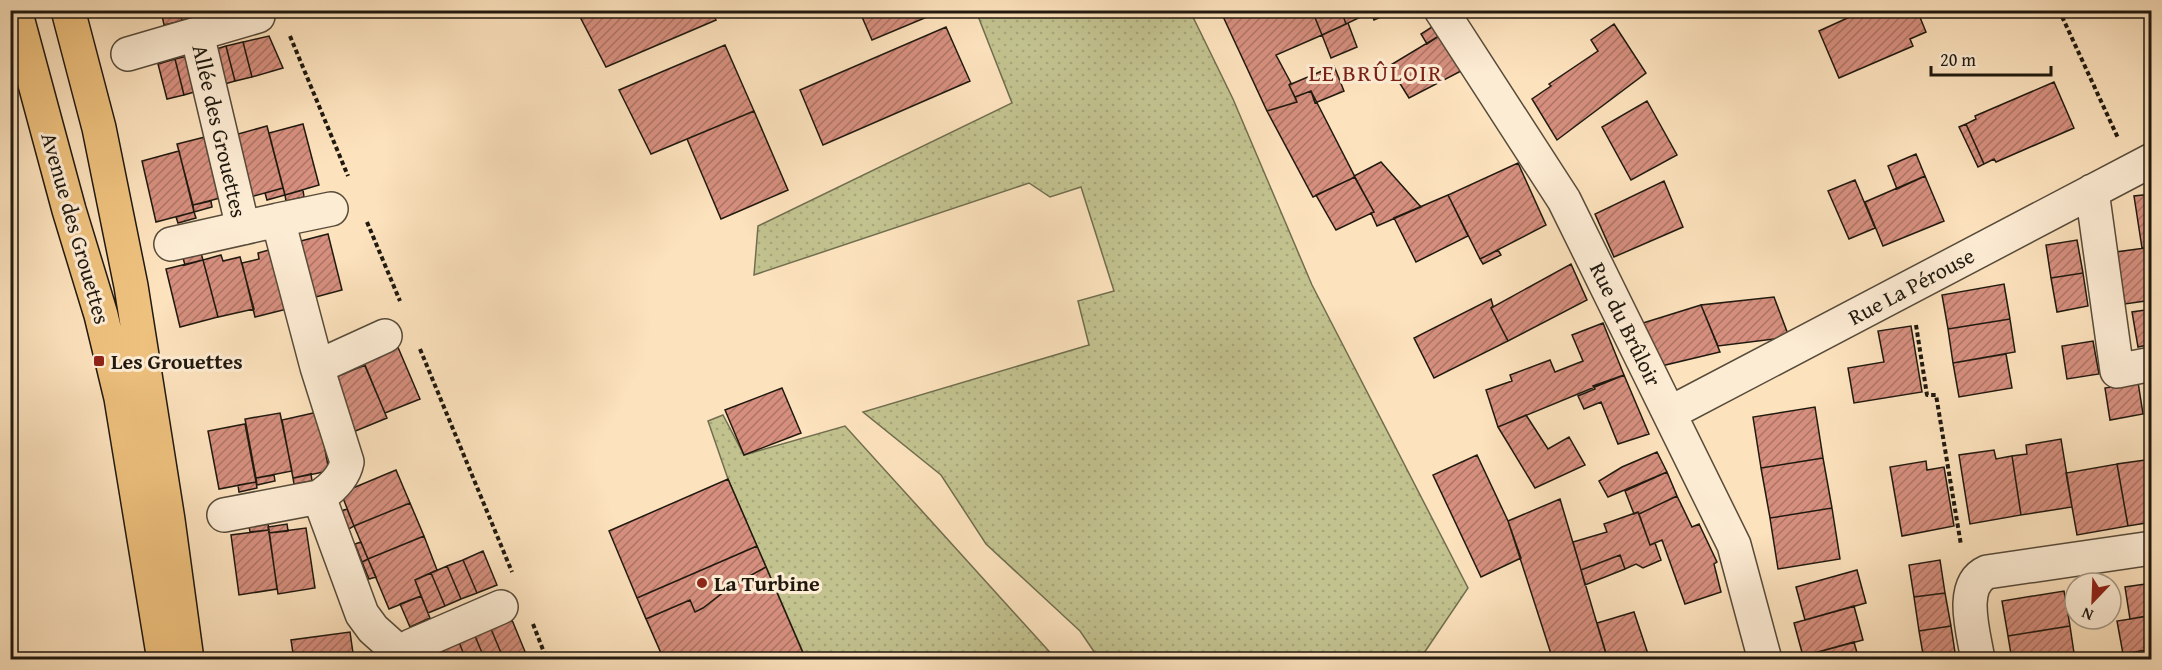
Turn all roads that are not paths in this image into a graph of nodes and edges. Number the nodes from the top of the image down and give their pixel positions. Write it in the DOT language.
graph roads {
  1 [pos="15,10"];
  2 [pos="68,10"];
  3 [pos="1441,10"];
  4 [pos="258,16"];
  5 [pos="197,34"];
  6 [pos="128,54"];
  7 [pos="2142,165"];
  8 [pos="2091,191"];
  9 [pos="331,209"];
  10 [pos="278,220"];
  11 [pos="243,228"];
  12 [pos="171,244"];
  13 [pos="385,336"];
  14 [pos="2151,364"];
  15 [pos="317,367"];
  16 [pos="1671,413"];
  17 [pos="319,497"];
  18 [pos="225,515"];
  19 [pos="2151,548"];
  20 [pos="501,607"];
  21 [pos="400,657"];
  22 [pos="164,660"];
  23 [pos="187,660"];
  24 [pos="1765,660"];
  25 [pos="1978,660"];
  1 -- 22 [label="main road, Avenue des Grouettes"];
  2 -- 23 [label="main road, Avenue des Grouettes"];
  3 -- 16 [label="street, Rue du Brûloir"];
  4 -- 5 [label="street, Allée des Grouettes"];
  5 -- 6 [label="street, Allée des Grouettes"];
  5 -- 11 [label="street, Allée des Grouettes"];
  7 -- 8 [label="street, Rue La Pérouse"];
  8 -- 14 [label="street"];
  8 -- 16 [label="street, Rue La Pérouse"];
  9 -- 10 [label="street, Allée des Grouettes"];
  10 -- 11 [label="street, Allée des Grouettes"];
  10 -- 15 [label="street, Allée des Grouettes"];
  11 -- 12 [label="street, Allée des Grouettes"];
  13 -- 15 [label="street"];
  15 -- 17 [label="street, Allée des Grouettes"];
  16 -- 24 [label="street, Rue du Brûloir"];
  17 -- 18 [label="street"];
  17 -- 21 [label="street"];
  19 -- 25 [label="street"];
  20 -- 21 [label="street"];
}
